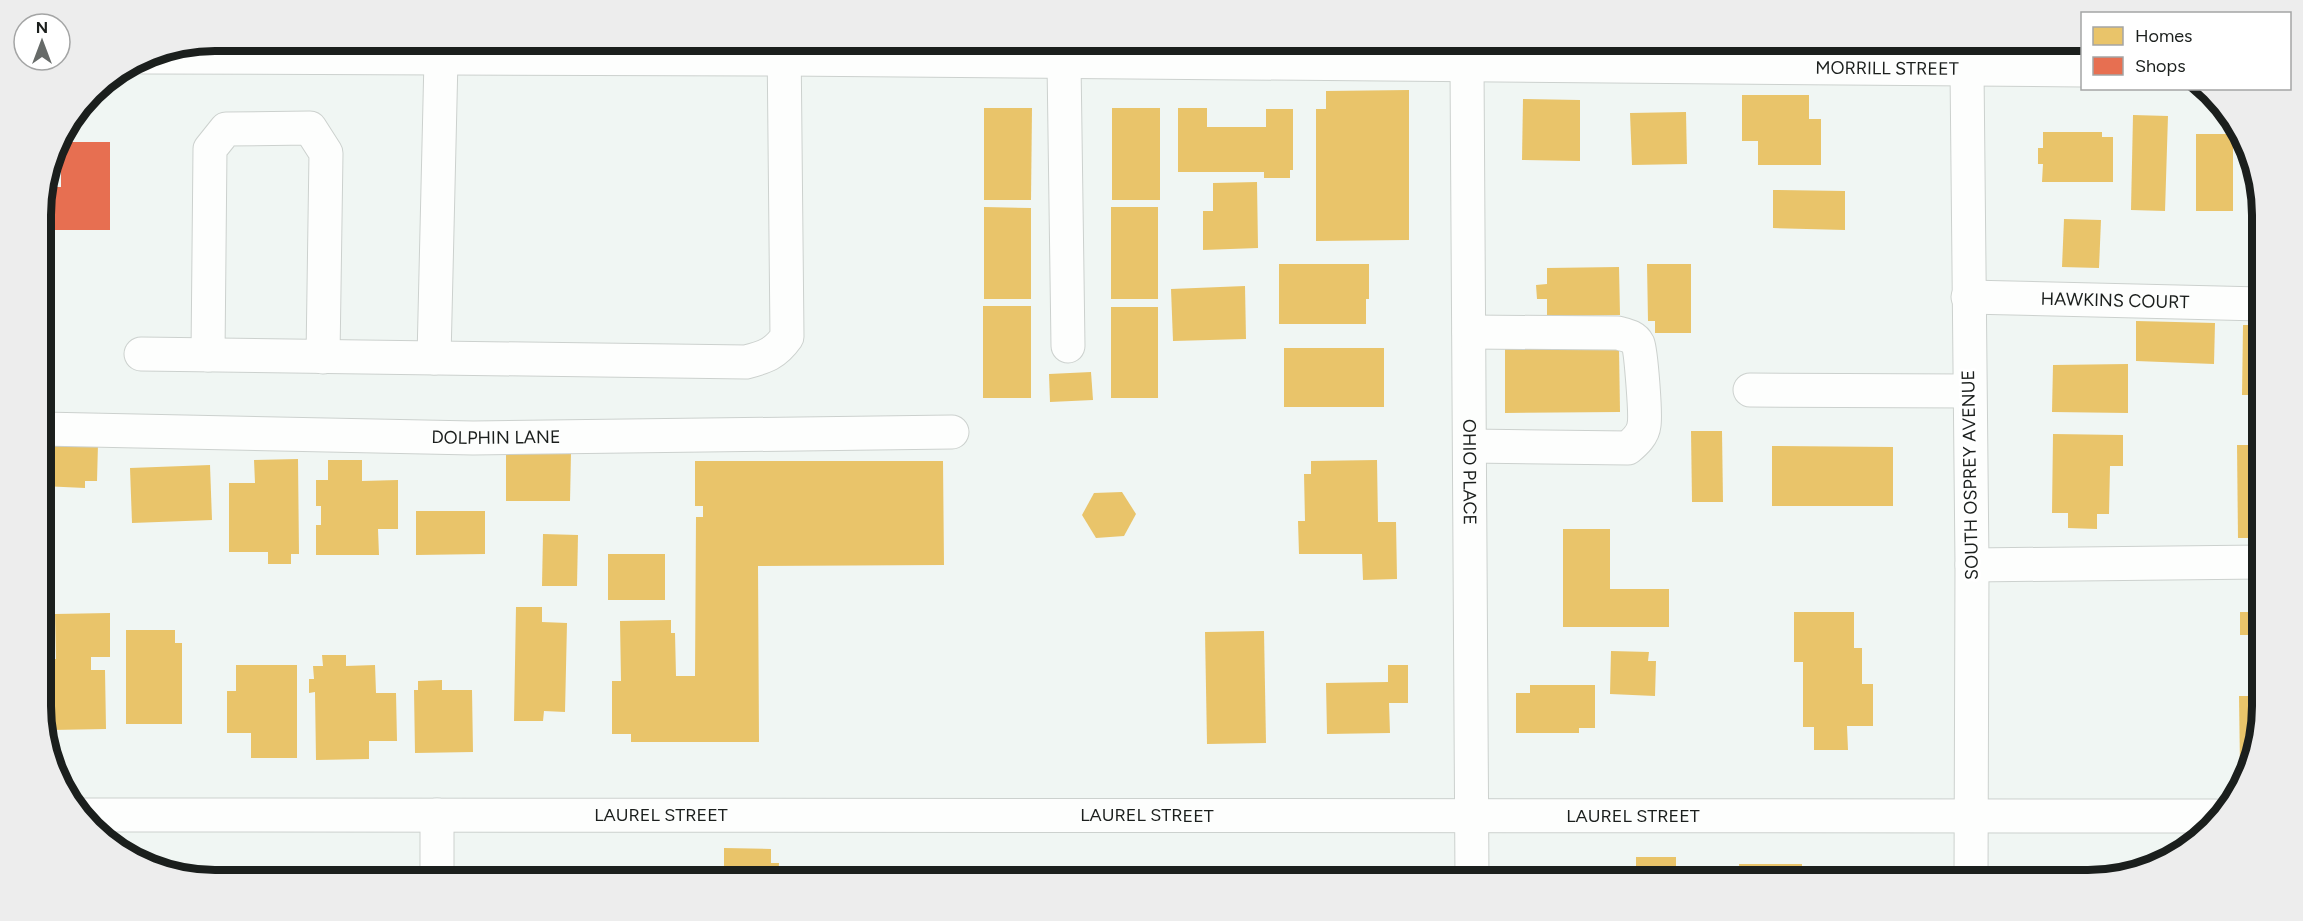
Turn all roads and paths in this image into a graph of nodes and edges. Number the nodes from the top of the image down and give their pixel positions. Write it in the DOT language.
graph roads {
  1 [pos="496,51"];
  2 [pos="784,51"];
  3 [pos="807,51"];
  4 [pos="1971,55"];
  5 [pos="171,57"];
  6 [pos="441,59"];
  7 [pos="1064,62"];
  8 [pos="1467,66"];
  9 [pos="2081,70"];
  10 [pos="1968,297"];
  11 [pos="2252,304"];
  12 [pos="1469,332"];
  13 [pos="1068,346"];
  14 [pos="141,354"];
  15 [pos="208,356"];
  16 [pos="323,357"];
  17 [pos="434,358"];
  18 [pos="1750,390"];
  19 [pos="1969,391"];
  20 [pos="51,429"];
  21 [pos="952,432"];
  22 [pos="1470,446"];
  23 [pos="2252,562"];
  24 [pos="1972,565"];
  25 [pos="1471,814"];
  26 [pos="93,815"];
  27 [pos="437,815"];
  28 [pos="1971,815"];
  29 [pos="2209,816"];
  30 [pos="437,870"];
  31 [pos="1472,870"];
  32 [pos="1971,870"];
  1 -- 6 [label="street, MORRILL STREET"];
  2 -- 17 [label="street"];
  3 -- 7 [label="street, MORRILL STREET"];
  4 -- 8 [label="street, MORRILL STREET"];
  4 -- 9 [label="street, MORRILL STREET"];
  4 -- 10 [label="street, SOUTH OSPREY AVENUE"];
  5 -- 6 [label="street, MORRILL STREET"];
  6 -- 17 [label="street"];
  7 -- 8 [label="street, MORRILL STREET"];
  7 -- 13 [label="street"];
  8 -- 12 [label="street, OHIO PLACE"];
  10 -- 11 [label="street, HAWKINS COURT"];
  10 -- 19 [label="street, SOUTH OSPREY AVENUE"];
  12 -- 22 [label="street, OHIO PLACE"];
  12 -- 22 [label="street"];
  14 -- 15 [label="street"];
  15 -- 16 [label="street"];
  15 -- 16 [label="street"];
  16 -- 17 [label="street"];
  18 -- 19 [label="street"];
  19 -- 24 [label="street, SOUTH OSPREY AVENUE"];
  20 -- 21 [label="street, DOLPHIN LANE"];
  22 -- 25 [label="street, OHIO PLACE"];
  23 -- 24 [label="street"];
  24 -- 28 [label="street, SOUTH OSPREY AVENUE"];
  25 -- 27 [label="street, LAUREL STREET"];
  25 -- 28 [label="street, LAUREL STREET"];
  25 -- 31 [label="street, OHIO PLACE"];
  26 -- 27 [label="street, LAUREL STREET"];
  27 -- 30 [label="street"];
  28 -- 29 [label="street, LAUREL STREET"];
  28 -- 32 [label="street, SOUTH OSPREY AVENUE"];
}
